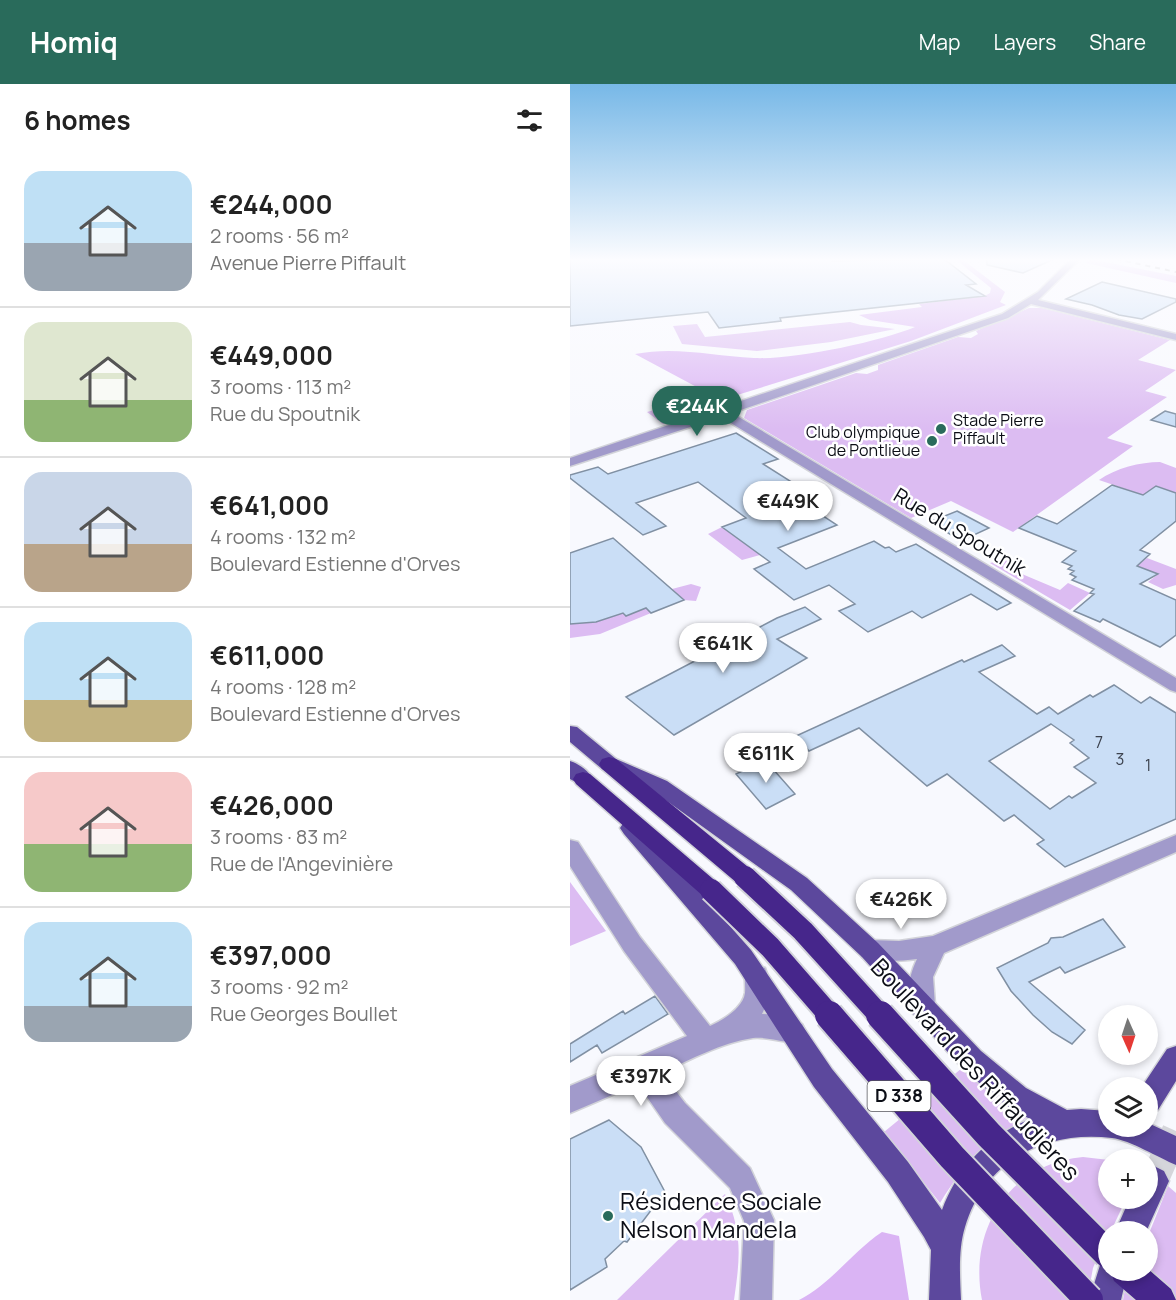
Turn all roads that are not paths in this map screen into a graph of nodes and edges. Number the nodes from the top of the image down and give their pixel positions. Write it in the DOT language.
graph roads {
  1 [pos="1002,316"];
  2 [pos="1090,316"];
  3 [pos="1176,337"];
  4 [pos="722,412"];
  5 [pos="570,462"];
  6 [pos="1176,686"];
  7 [pos="570,732"];
  8 [pos="609,764"];
  9 [pos="577,773"];
  10 [pos="604,797"];
  11 [pos="1176,843"];
  12 [pos="570,848"];
  13 [pos="934,946"];
  14 [pos="870,950"];
  15 [pos="756,976"];
  16 [pos="922,1005"];
  17 [pos="793,1032"];
  18 [pos="715,1037"];
  19 [pos="1176,1058"];
  20 [pos="643,1070"];
  21 [pos="1158,1086"];
  22 [pos="570,1100"];
  23 [pos="1063,1123"];
  24 [pos="1098,1125"];
  25 [pos="1146,1137"];
  26 [pos="1176,1151"];
  27 [pos="1098,1244"];
  28 [pos="946,1248"];
  29 [pos="1110,1281"];
  30 [pos="1138,1281"];
  31 [pos="756,1300"];
  32 [pos="945,1300"];
  33 [pos="1089,1300"];
  34 [pos="1105,1300"];
  35 [pos="1160,1300"];
  1 -- 4 [label="street"];
  2 -- 3 [label="street"];
  4 -- 5 [label="street"];
  4 -- 6 [label="street, Rue du Spoutnik"];
  7 -- 8 [label="main road, D 338"];
  8 -- 14 [label="main road"];
  8 -- 27 [label="highway, Boulevard des Riffaudières / D 338, bridge"];
  9 -- 10 [label="highway, D 338"];
  10 -- 15 [label="main road"];
  10 -- 33 [label="highway, D 338, bridge"];
  11 -- 13 [label="street"];
  12 -- 18 [label="street"];
  13 -- 14 [label="street"];
  13 -- 16 [label="street"];
  14 -- 16 [label="main road"];
  15 -- 17 [label="main road"];
  15 -- 18 [label="street"];
  16 -- 23 [label="main road"];
  17 -- 18 [label="street"];
  17 -- 28 [label="main road"];
  18 -- 20 [label="street"];
  19 -- 21 [label="main road"];
  20 -- 22 [label="street"];
  20 -- 31 [label="street"];
  23 -- 24 [label="main road"];
  23 -- 28 [label="main road"];
  25 -- 26 [label="main road"];
  28 -- 32 [label="main road"];
  29 -- 34 [label="main road"];
  30 -- 35 [label="highway"];
}
